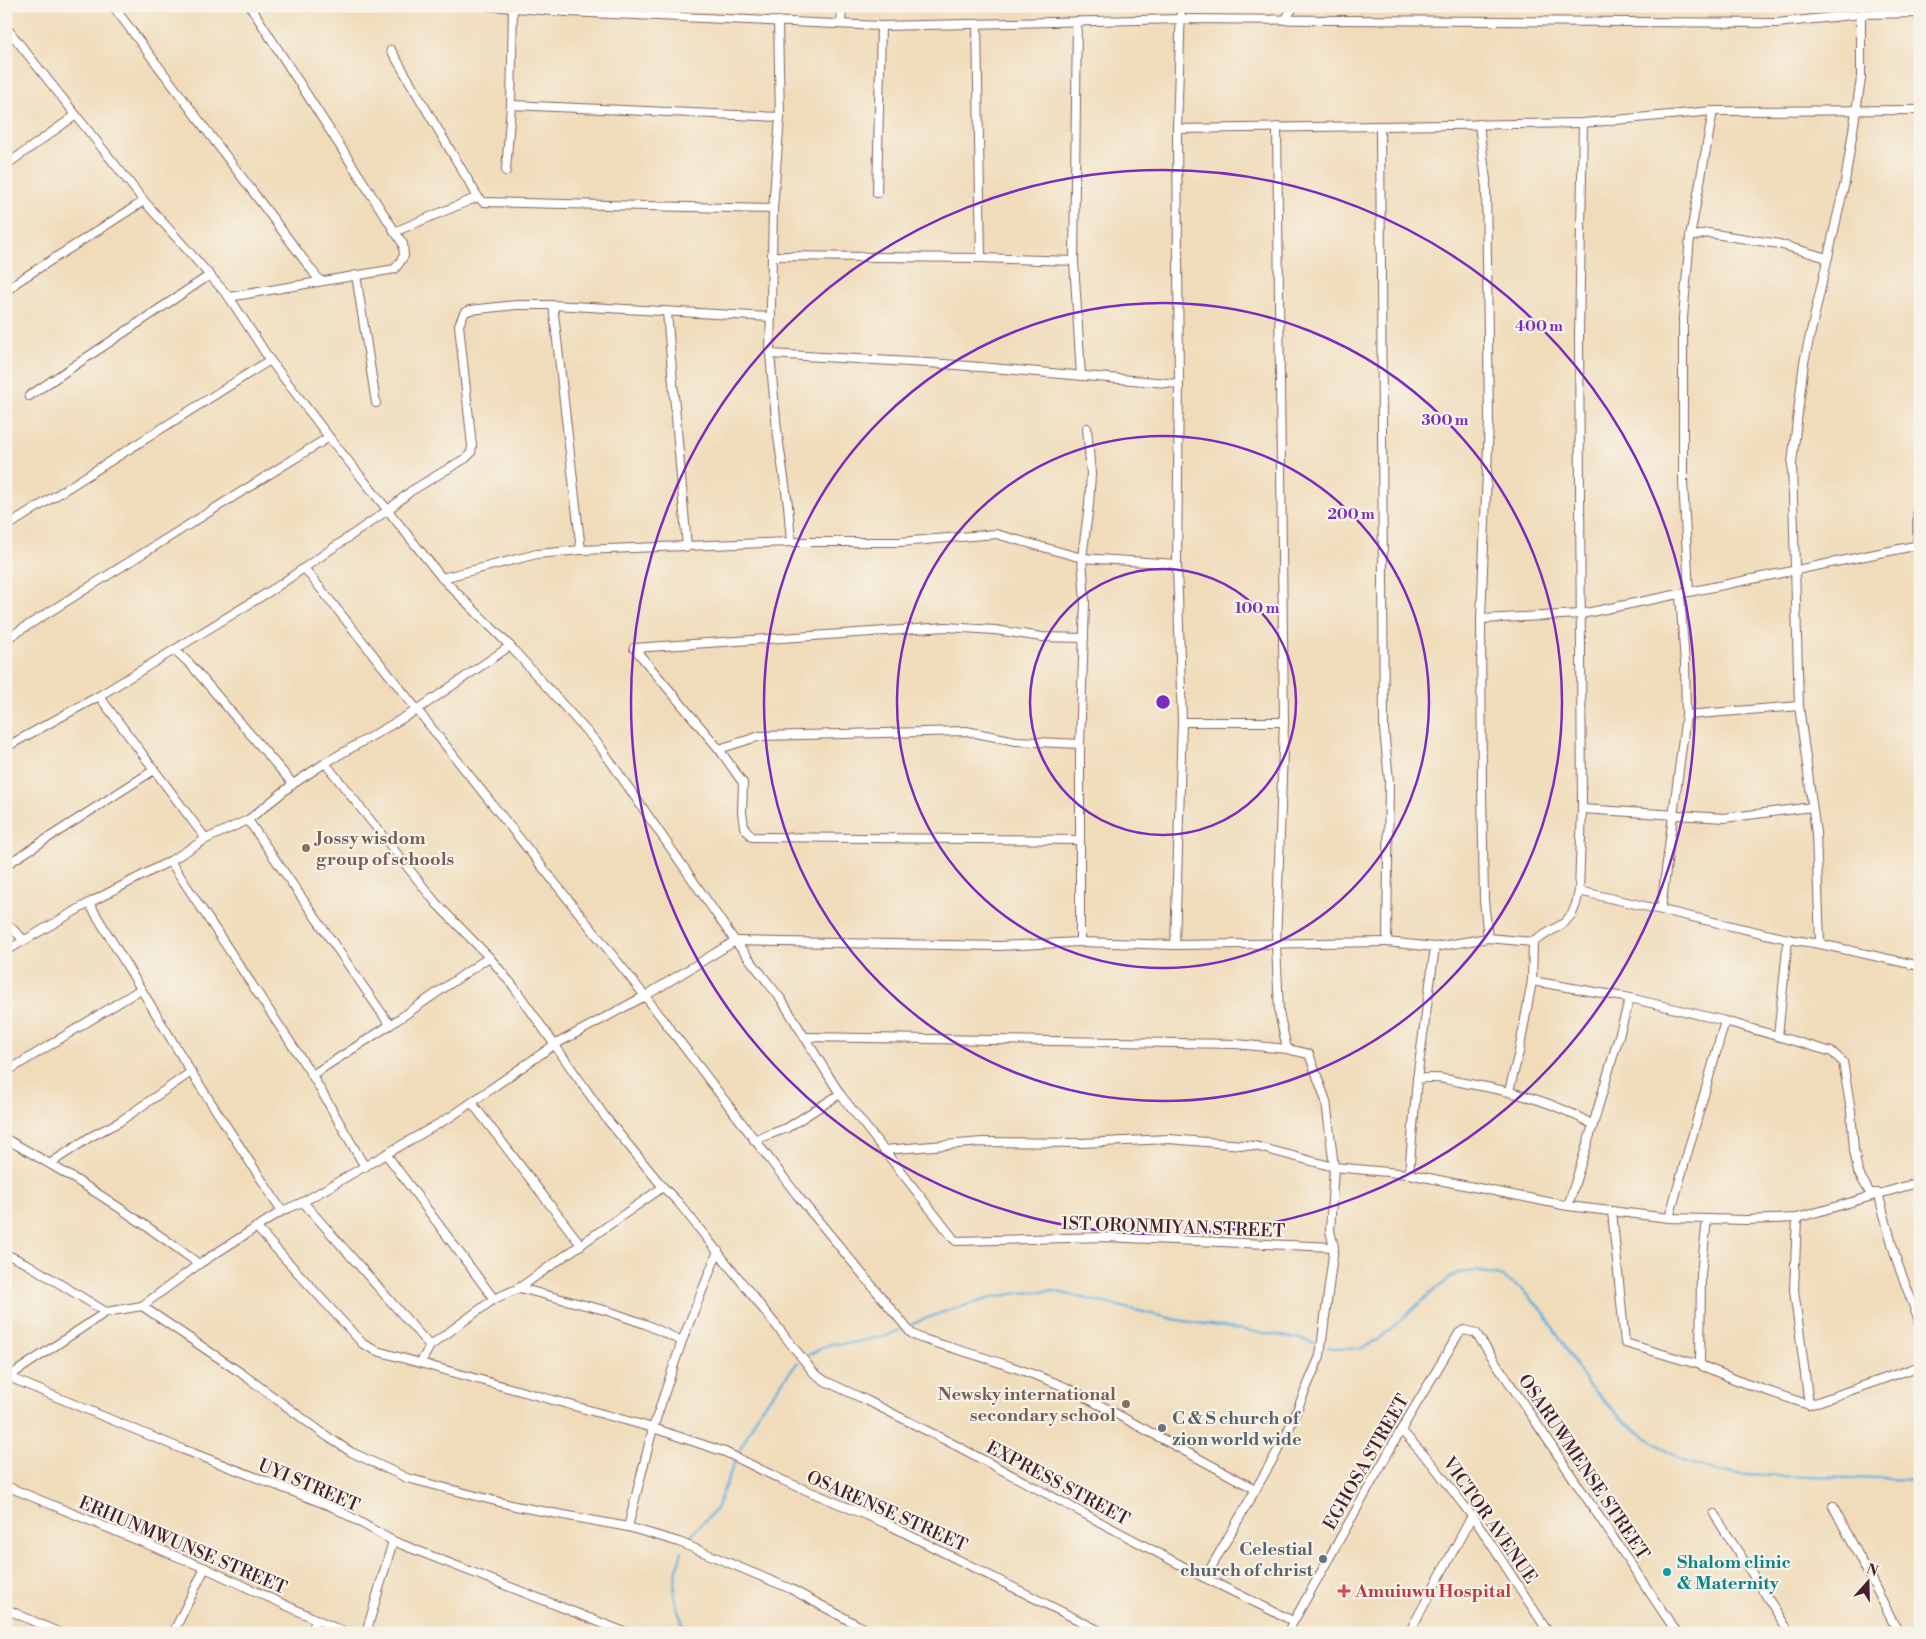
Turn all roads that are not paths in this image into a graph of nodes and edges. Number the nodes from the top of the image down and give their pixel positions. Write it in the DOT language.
graph roads {
  1 [pos="113,6"];
  2 [pos="250,6"];
  3 [pos="488,6"];
  4 [pos="842,6"];
  5 [pos="1181,6"];
  6 [pos="1294,6"];
  7 [pos="513,8"];
  8 [pos="532,8"];
  9 [pos="1920,13"];
  10 [pos="1860,14"];
  11 [pos="1181,19"];
  12 [pos="1285,20"];
  13 [pos="1077,21"];
  14 [pos="778,22"];
  15 [pos="841,24"];
  16 [pos="977,24"];
  17 [pos="6,26"];
  18 [pos="881,26"];
  19 [pos="15,37"];
  20 [pos="6,43"];
  21 [pos="391,50"];
  22 [pos="511,105"];
  23 [pos="1920,110"];
  24 [pos="1712,111"];
  25 [pos="1856,111"];
  26 [pos="76,115"];
  27 [pos="780,116"];
  28 [pos="1584,123"];
  29 [pos="1479,124"];
  30 [pos="1380,126"];
  31 [pos="1277,127"];
  32 [pos="1177,129"];
  33 [pos="6,165"];
  34 [pos="506,172"];
  35 [pos="877,193"];
  36 [pos="478,198"];
  37 [pos="144,201"];
  38 [pos="773,209"];
  39 [pos="394,232"];
  40 [pos="1690,237"];
  41 [pos="772,256"];
  42 [pos="980,258"];
  43 [pos="1827,258"];
  44 [pos="1074,261"];
  45 [pos="356,275"];
  46 [pos="210,276"];
  47 [pos="320,281"];
  48 [pos="6,292"];
  49 [pos="229,297"];
  50 [pos="554,305"];
  51 [pos="668,312"];
  52 [pos="771,317"];
  53 [pos="770,354"];
  54 [pos="270,360"];
  55 [pos="1081,376"];
  56 [pos="1179,384"];
  57 [pos="29,396"];
  58 [pos="376,403"];
  59 [pos="1086,428"];
  60 [pos="329,437"];
  61 [pos="1920,462"];
  62 [pos="388,510"];
  63 [pos="6,527"];
  64 [pos="791,542"];
  65 [pos="1919,545"];
  66 [pos="687,546"];
  67 [pos="581,550"];
  68 [pos="1920,550"];
  69 [pos="1082,558"];
  70 [pos="1178,564"];
  71 [pos="305,569"];
  72 [pos="1794,571"];
  73 [pos="442,578"];
  74 [pos="1689,592"];
  75 [pos="1680,595"];
  76 [pos="1581,614"];
  77 [pos="1481,619"];
  78 [pos="6,638"];
  79 [pos="1084,638"];
  80 [pos="510,646"];
  81 [pos="175,650"];
  82 [pos="99,696"];
  83 [pos="1799,706"];
  84 [pos="418,710"];
  85 [pos="1686,715"];
  86 [pos="1182,722"];
  87 [pos="1284,722"];
  88 [pos="1080,744"];
  89 [pos="6,747"];
  90 [pos="720,749"];
  91 [pos="325,763"];
  92 [pos="154,770"];
  93 [pos="294,784"];
  94 [pos="1812,807"];
  95 [pos="1582,809"];
  96 [pos="1673,815"];
  97 [pos="248,820"];
  98 [pos="206,839"];
  99 [pos="1079,840"];
  100 [pos="170,861"];
  101 [pos="6,865"];
  102 [pos="1579,891"];
  103 [pos="90,902"];
  104 [pos="1661,909"];
  105 [pos="6,923"];
  106 [pos="1488,938"];
  107 [pos="1788,939"];
  108 [pos="24,940"];
  109 [pos="735,941"];
  110 [pos="1080,942"];
  111 [pos="1387,942"];
  112 [pos="1533,942"];
  113 [pos="1276,944"];
  114 [pos="1820,944"];
  115 [pos="1176,945"];
  116 [pos="1435,947"];
  117 [pos="6,951"];
  118 [pos="489,957"];
  119 [pos="1920,966"];
  120 [pos="1532,981"];
  121 [pos="142,989"];
  122 [pos="644,996"];
  123 [pos="1630,998"];
  124 [pos="1725,1021"];
  125 [pos="390,1025"];
  126 [pos="1778,1036"];
  127 [pos="804,1037"];
  128 [pos="554,1045"];
  129 [pos="1287,1049"];
  130 [pos="6,1072"];
  131 [pos="191,1072"];
  132 [pos="312,1075"];
  133 [pos="1417,1079"];
  134 [pos="1509,1091"];
  135 [pos="840,1094"];
  136 [pos="472,1103"];
  137 [pos="1593,1125"];
  138 [pos="6,1139"];
  139 [pos="754,1140"];
  140 [pos="884,1150"];
  141 [pos="386,1154"];
  142 [pos="51,1163"];
  143 [pos="1334,1166"];
  144 [pos="365,1167"];
  145 [pos="1408,1174"];
  146 [pos="1920,1182"];
  147 [pos="663,1187"];
  148 [pos="1878,1193"];
  149 [pos="303,1202"];
  150 [pos="1568,1206"];
  151 [pos="282,1211"];
  152 [pos="1612,1211"];
  153 [pos="1669,1218"];
  154 [pos="1797,1218"];
  155 [pos="1707,1219"];
  156 [pos="256,1227"];
  157 [pos="581,1245"];
  158 [pos="1334,1247"];
  159 [pos="718,1251"];
  160 [pos="6,1254"];
  161 [pos="199,1264"];
  162 [pos="518,1288"];
  163 [pos="494,1299"];
  164 [pos="142,1306"];
  165 [pos="106,1312"];
  166 [pos="1920,1323"];
  167 [pos="1459,1334"];
  168 [pos="682,1342"];
  169 [pos="430,1346"];
  170 [pos="421,1362"];
  171 [pos="1700,1366"];
  172 [pos="1920,1366"];
  173 [pos="7,1378"];
  174 [pos="1809,1406"];
  175 [pos="653,1428"];
  176 [pos="1401,1430"];
  177 [pos="6,1486"];
  178 [pos="1255,1489"];
  179 [pos="1833,1506"];
  180 [pos="1714,1514"];
  181 [pos="1472,1516"];
  182 [pos="628,1528"];
  183 [pos="393,1541"];
  184 [pos="205,1568"];
  185 [pos="1205,1578"];
  186 [pos="6,1609"];
  187 [pos="318,1621"];
  188 [pos="1293,1621"];
  189 [pos="60,1633"];
  190 [pos="174,1633"];
  191 [pos="309,1633"];
  192 [pos="346,1633"];
  193 [pos="366,1633"];
  194 [pos="627,1633"];
  195 [pos="872,1633"];
  196 [pos="1104,1633"];
  197 [pos="1287,1633"];
  198 [pos="1409,1633"];
  199 [pos="1549,1633"];
  200 [pos="1678,1633"];
  201 [pos="1790,1633"];
  202 [pos="1899,1633"];
  1 -- 47 [label="street"];
  2 -- 39 [label="street"];
  3 -- 7 [label="street"];
  4 -- 15 [label="street"];
  5 -- 11 [label="street"];
  6 -- 12 [label="street"];
  7 -- 8 [label="street"];
  7 -- 22 [label="street"];
  8 -- 14 [label="street"];
  9 -- 10 [label="street"];
  10 -- 12 [label="street"];
  10 -- 25 [label="street"];
  11 -- 12 [label="street"];
  11 -- 13 [label="street"];
  11 -- 32 [label="street"];
  13 -- 16 [label="street"];
  13 -- 44 [label="street"];
  14 -- 15 [label="street"];
  14 -- 27 [label="street"];
  15 -- 18 [label="street"];
  16 -- 18 [label="street"];
  16 -- 42 [label="street"];
  17 -- 19 [label="street"];
  18 -- 35 [label="street"];
  19 -- 20 [label="street"];
  19 -- 26 [label="street"];
  21 -- 36 [label="street"];
  22 -- 27 [label="street"];
  22 -- 34 [label="street"];
  23 -- 25 [label="street"];
  24 -- 25 [label="street"];
  24 -- 28 [label="street"];
  24 -- 40 [label="street"];
  25 -- 43 [label="street"];
  26 -- 33 [label="street"];
  26 -- 37 [label="street"];
  27 -- 38 [label="street"];
  28 -- 29 [label="street"];
  28 -- 76 [label="street"];
  29 -- 30 [label="street"];
  29 -- 77 [label="street"];
  30 -- 31 [label="street"];
  30 -- 111 [label="street"];
  31 -- 32 [label="street"];
  31 -- 87 [label="street"];
  32 -- 56 [label="street"];
  36 -- 38 [label="street"];
  36 -- 39 [label="street"];
  37 -- 46 [label="street"];
  37 -- 48 [label="street"];
  38 -- 41 [label="street"];
  39 -- 45 [label="street"];
  40 -- 43 [label="street"];
  40 -- 74 [label="street"];
  41 -- 42 [label="street"];
  41 -- 52 [label="street"];
  42 -- 44 [label="street"];
  43 -- 72 [label="street"];
  44 -- 55 [label="street"];
  45 -- 47 [label="street"];
  45 -- 58 [label="street"];
  46 -- 49 [label="street"];
  46 -- 57 [label="street"];
  47 -- 49 [label="street"];
  49 -- 54 [label="street"];
  50 -- 51 [label="street"];
  50 -- 62 [label="street"];
  50 -- 67 [label="street"];
  51 -- 52 [label="street"];
  51 -- 66 [label="street"];
  52 -- 53 [label="street"];
  53 -- 55 [label="street"];
  53 -- 64 [label="street"];
  54 -- 60 [label="street"];
  54 -- 63 [label="street"];
  55 -- 56 [label="street"];
  56 -- 70 [label="street"];
  59 -- 69 [label="street"];
  60 -- 62 [label="street"];
  60 -- 78 [label="street"];
  61 -- 65 [label="main road"];
  62 -- 71 [label="street"];
  62 -- 73 [label="street"];
  64 -- 66 [label="street"];
  64 -- 69 [label="street"];
  65 -- 68 [label="main road"];
  65 -- 72 [label="street"];
  66 -- 67 [label="street"];
  67 -- 73 [label="street"];
  69 -- 70 [label="street"];
  69 -- 79 [label="street"];
  70 -- 86 [label="street"];
  71 -- 81 [label="street"];
  71 -- 84 [label="street"];
  72 -- 74 [label="street"];
  72 -- 83 [label="street"];
  73 -- 80 [label="street"];
  74 -- 75 [label="street"];
  75 -- 76 [label="street"];
  75 -- 85 [label="street"];
  76 -- 77 [label="street"];
  76 -- 95 [label="street"];
  77 -- 106 [label="street"];
  79 -- 88 [label="street"];
  79 -- 90 [label="street"];
  80 -- 84 [label="street"];
  80 -- 109 [label="street"];
  81 -- 82 [label="street"];
  81 -- 93 [label="street"];
  82 -- 89 [label="street"];
  82 -- 92 [label="street"];
  83 -- 85 [label="street"];
  83 -- 94 [label="street"];
  84 -- 91 [label="street"];
  84 -- 122 [label="street"];
  85 -- 96 [label="street"];
  86 -- 87 [label="street"];
  86 -- 115 [label="street"];
  87 -- 113 [label="street"];
  88 -- 90 [label="street"];
  88 -- 99 [label="street"];
  90 -- 99 [label="street"];
  91 -- 93 [label="street"];
  91 -- 118 [label="street, EXPRESS STREET"];
  92 -- 98 [label="street"];
  92 -- 101 [label="street"];
  93 -- 97 [label="street"];
  94 -- 96 [label="street"];
  94 -- 114 [label="street"];
  95 -- 96 [label="street"];
  95 -- 102 [label="street"];
  96 -- 104 [label="street"];
  97 -- 98 [label="street"];
  97 -- 125 [label="street"];
  98 -- 100 [label="street"];
  99 -- 110 [label="street"];
  100 -- 103 [label="street"];
  100 -- 132 [label="street"];
  102 -- 104 [label="street"];
  102 -- 112 [label="street"];
  103 -- 108 [label="street"];
  103 -- 121 [label="street"];
  104 -- 107 [label="street"];
  105 -- 108 [label="street"];
  106 -- 112 [label="street"];
  106 -- 116 [label="street"];
  107 -- 114 [label="street"];
  107 -- 126 [label="street"];
  108 -- 117 [label="street"];
  109 -- 110 [label="street"];
  109 -- 122 [label="street"];
  109 -- 127 [label="street"];
  110 -- 115 [label="street"];
  111 -- 113 [label="street"];
  111 -- 116 [label="street"];
  112 -- 120 [label="street"];
  113 -- 115 [label="street"];
  113 -- 129 [label="street"];
  114 -- 119 [label="street"];
  116 -- 133 [label="street"];
  118 -- 125 [label="street"];
  118 -- 128 [label="street, EXPRESS STREET"];
  120 -- 123 [label="street"];
  120 -- 134 [label="street"];
  121 -- 130 [label="street"];
  121 -- 131 [label="street"];
  122 -- 128 [label="street"];
  122 -- 139 [label="street"];
  123 -- 124 [label="street"];
  123 -- 137 [label="street"];
  124 -- 126 [label="street"];
  124 -- 153 [label="street"];
  125 -- 132 [label="street"];
  126 -- 148 [label="street"];
  127 -- 129 [label="street"];
  127 -- 135 [label="street"];
  128 -- 136 [label="street"];
  128 -- 147 [label="street, EXPRESS STREET"];
  129 -- 143 [label="street"];
  131 -- 142 [label="street"];
  131 -- 151 [label="street"];
  132 -- 144 [label="street"];
  133 -- 134 [label="street"];
  133 -- 145 [label="street"];
  134 -- 137 [label="street"];
  135 -- 139 [label="street"];
  135 -- 140 [label="street"];
  136 -- 141 [label="street"];
  136 -- 157 [label="street"];
  137 -- 150 [label="street"];
  138 -- 142 [label="street"];
  139 -- 178 [label="street"];
  140 -- 143 [label="street"];
  140 -- 158 [label="street, 1ST ORONMIYAN STREET"];
  141 -- 144 [label="street"];
  141 -- 163 [label="street"];
  142 -- 161 [label="street"];
  143 -- 145 [label="street"];
  143 -- 158 [label="street"];
  144 -- 149 [label="street"];
  145 -- 150 [label="street"];
  146 -- 148 [label="street"];
  147 -- 157 [label="street"];
  147 -- 159 [label="street, EXPRESS STREET"];
  148 -- 154 [label="street"];
  148 -- 166 [label="street"];
  149 -- 151 [label="street"];
  149 -- 169 [label="street"];
  150 -- 152 [label="street"];
  151 -- 156 [label="street"];
  152 -- 153 [label="street"];
  152 -- 171 [label="street"];
  153 -- 155 [label="street"];
  154 -- 155 [label="street"];
  154 -- 174 [label="street"];
  155 -- 171 [label="street"];
  156 -- 161 [label="street"];
  156 -- 170 [label="street, OSARENSE STREET"];
  157 -- 162 [label="street"];
  158 -- 178 [label="street"];
  159 -- 168 [label="street"];
  159 -- 185 [label="street, EXPRESS STREET"];
  160 -- 165 [label="street"];
  161 -- 164 [label="street"];
  162 -- 163 [label="street"];
  162 -- 168 [label="street"];
  163 -- 169 [label="street"];
  164 -- 165 [label="street"];
  164 -- 182 [label="street"];
  165 -- 173 [label="street"];
  167 -- 176 [label="street, EGHOSA STREET"];
  167 -- 200 [label="street, OSARUWMENSE STREET"];
  168 -- 175 [label="street"];
  169 -- 170 [label="street"];
  170 -- 175 [label="street, OSARENSE STREET"];
  171 -- 174 [label="street"];
  172 -- 174 [label="street"];
  173 -- 183 [label="street, UYI STREET"];
  175 -- 182 [label="street"];
  175 -- 196 [label="street, OSARENSE STREET"];
  176 -- 181 [label="street, VICTOR AVENUE"];
  176 -- 188 [label="street, EGHOSA STREET"];
  177 -- 184 [label="street, ERHUNMWUNSE STREET"];
  178 -- 185 [label="street"];
  179 -- 202 [label="street"];
  180 -- 201 [label="street"];
  181 -- 198 [label="street"];
  181 -- 199 [label="street, VICTOR AVENUE"];
  182 -- 195 [label="street"];
  183 -- 193 [label="street"];
  183 -- 194 [label="street, UYI STREET"];
  184 -- 187 [label="street, ERHUNMWUNSE STREET"];
  184 -- 190 [label="street"];
  185 -- 188 [label="street, EXPRESS STREET"];
  186 -- 189 [label="street"];
  187 -- 191 [label="street"];
  187 -- 192 [label="street, ERHUNMWUNSE STREET"];
  188 -- 197 [label="street, EGHOSA STREET"];
}
